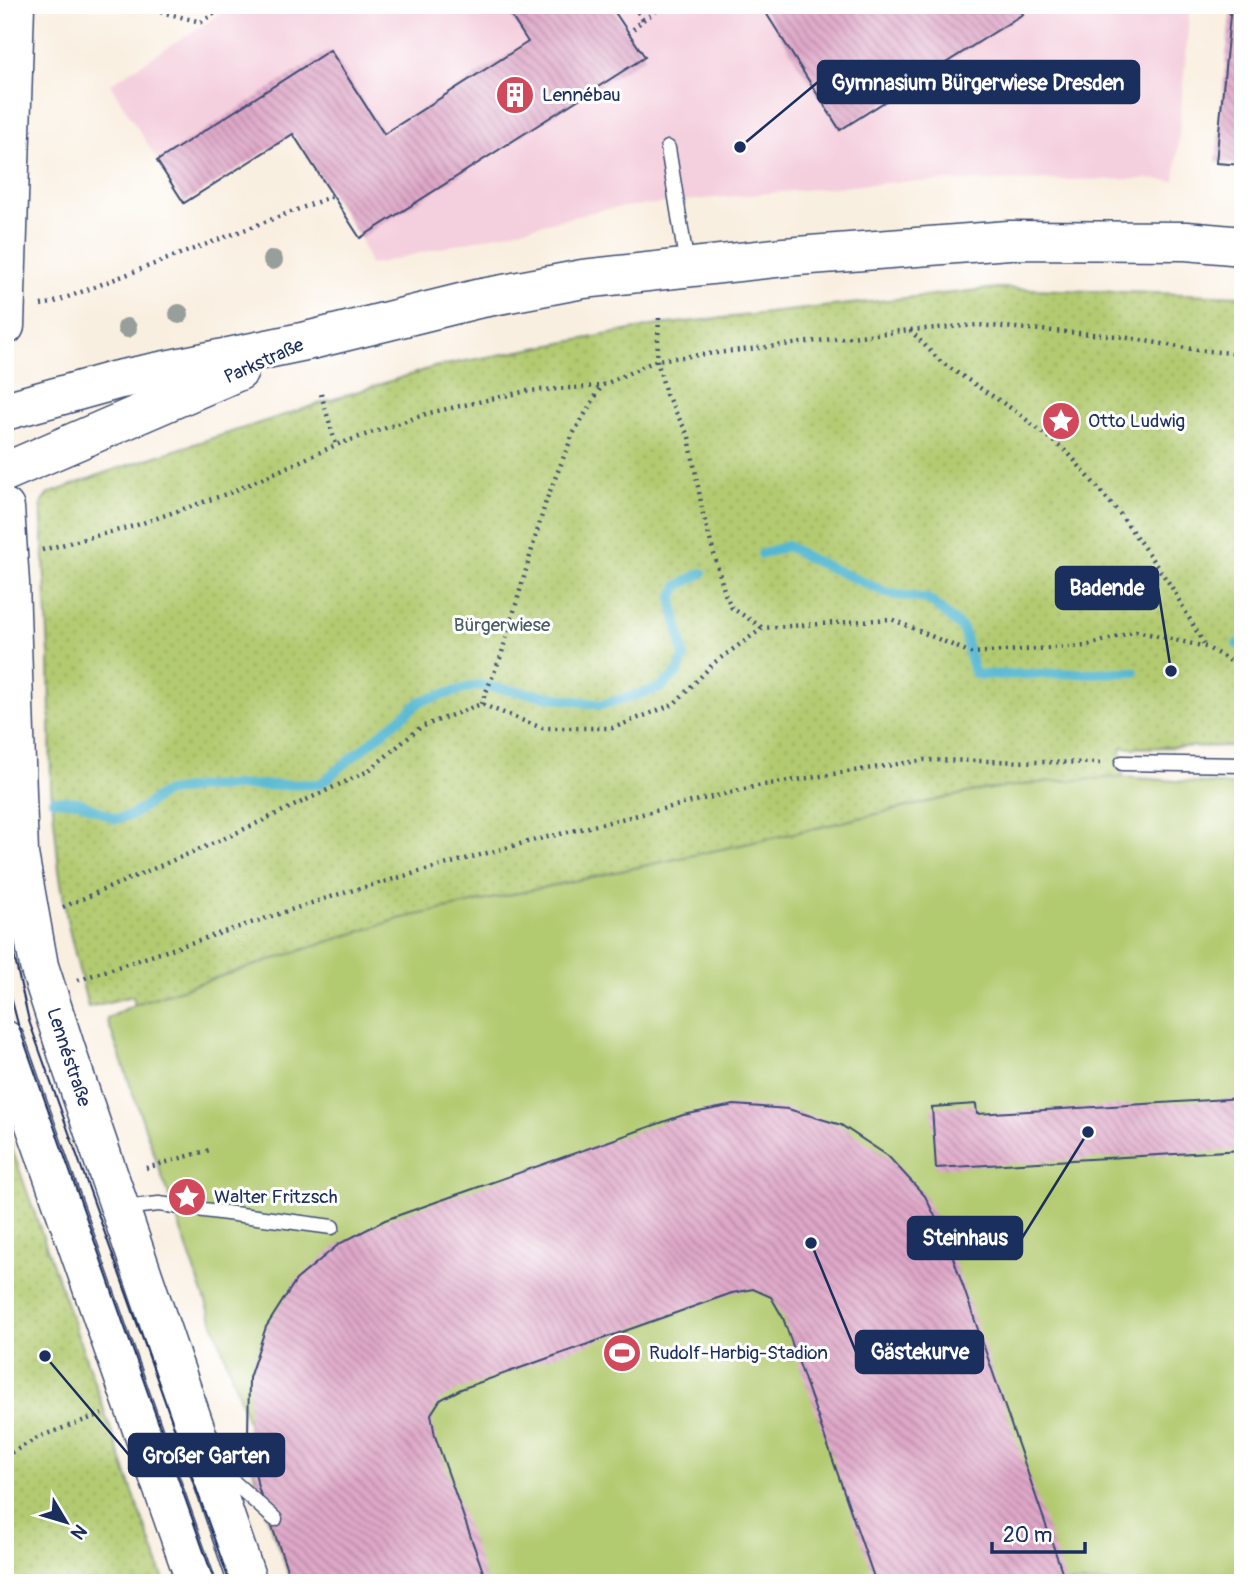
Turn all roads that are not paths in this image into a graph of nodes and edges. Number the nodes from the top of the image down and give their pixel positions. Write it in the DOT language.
graph roads {
  1 [pos="15,5"];
  2 [pos="668,148"];
  3 [pos="1243,246"];
  4 [pos="687,267"];
  5 [pos="5,326"];
  6 [pos="311,340"];
  7 [pos="5,411"];
  8 [pos="5,472"];
  9 [pos="5,508"];
  10 [pos="1122,763"];
  11 [pos="1243,765"];
  12 [pos="5,1040"];
  13 [pos="121,1208"];
  14 [pos="332,1227"];
  15 [pos="203,1455"];
  16 [pos="275,1519"];
  17 [pos="196,1583"];
  18 [pos="248,1583"];
  1 -- 5 [label="main road"];
  2 -- 4 [label="lane"];
  3 -- 4 [label="main road"];
  4 -- 6 [label="main road"];
  6 -- 7 [label="main road, Parkstraße"];
  6 -- 8 [label="main road, Parkstraße"];
  9 -- 13 [label="main road, Lennéstraße"];
  10 -- 11 [label="lane"];
  12 -- 17 [label="main road"];
  13 -- 14 [label="lane"];
  13 -- 15 [label="main road, Lennéstraße"];
  15 -- 16 [label="lane"];
  15 -- 18 [label="main road, Lennéstraße"];
}
